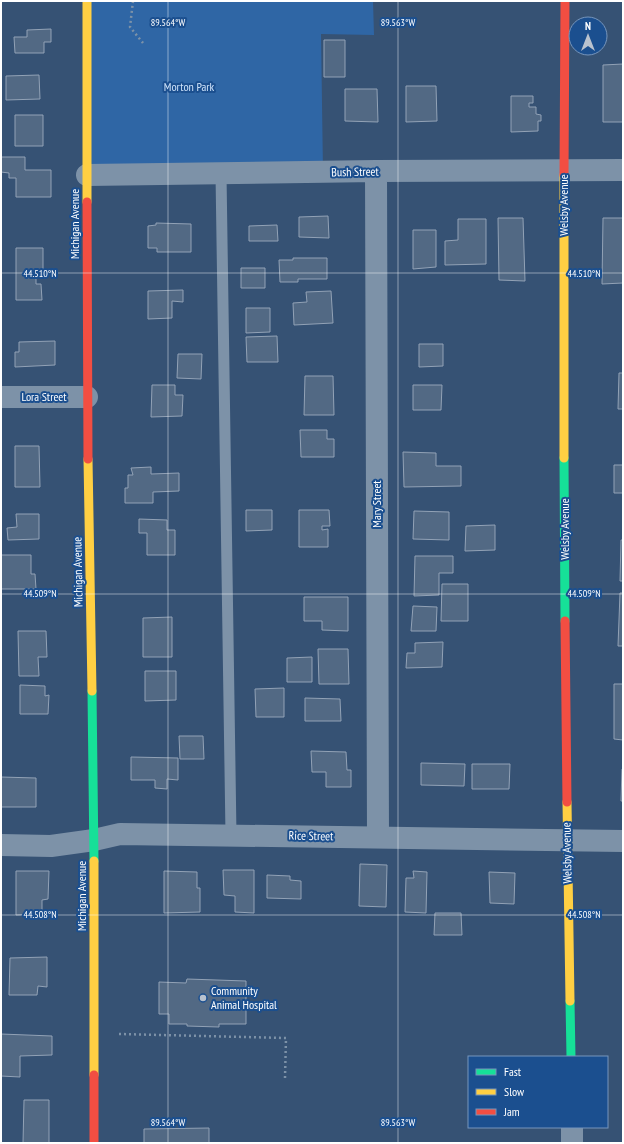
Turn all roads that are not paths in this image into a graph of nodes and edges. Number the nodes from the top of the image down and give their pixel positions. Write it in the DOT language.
graph roads {
  1 [pos="87,1"];
  2 [pos="565,1"];
  3 [pos="623,170"];
  4 [pos="376,171"];
  5 [pos="564,171"];
  6 [pos="221,174"];
  7 [pos="87,175"];
  8 [pos="1,397"];
  9 [pos="87,397"];
  10 [pos="231,835"];
  11 [pos="378,837"];
  12 [pos="94,840"];
  13 [pos="567,840"];
  14 [pos="623,841"];
  15 [pos="1,845"];
  16 [pos="571,1056"];
  17 [pos="572,1128"];
  18 [pos="94,1143"];
  19 [pos="572,1143"];
  1 -- 7 [label="street, Michigan Avenue"];
  2 -- 5 [label="street, Welsby Avenue"];
  3 -- 5 [label="street, Bush Street"];
  4 -- 5 [label="street, Bush Street"];
  4 -- 6 [label="street, Bush Street"];
  4 -- 11 [label="street, Mary Street"];
  5 -- 13 [label="street, Welsby Avenue"];
  6 -- 7 [label="street, Bush Street"];
  6 -- 10 [label="lane"];
  7 -- 9 [label="street, Michigan Avenue"];
  8 -- 9 [label="street, Lora Street"];
  9 -- 12 [label="street, Michigan Avenue"];
  10 -- 11 [label="street, Rice Street"];
  10 -- 12 [label="street, Rice Street"];
  11 -- 13 [label="street, Rice Street"];
  12 -- 15 [label="street, Rice Street"];
  12 -- 18 [label="street, Michigan Avenue"];
  13 -- 14 [label="street, Rice Street"];
  13 -- 16 [label="street, Welsby Avenue"];
  17 -- 19 [label="street"];
}
